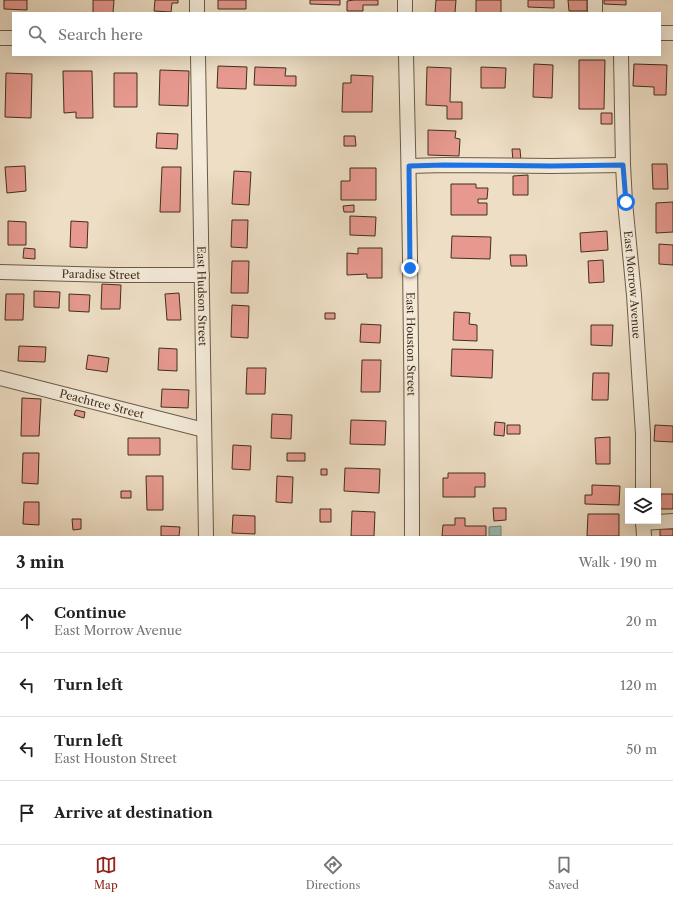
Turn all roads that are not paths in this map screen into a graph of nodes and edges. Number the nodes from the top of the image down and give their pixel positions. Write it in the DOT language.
graph roads {
  1 [pos="197,0"];
  2 [pos="405,0"];
  3 [pos="595,0"];
  4 [pos="197,12"];
  5 [pos="405,12"];
  6 [pos="595,12"];
  7 [pos="661,33"];
  8 [pos="673,33"];
  9 [pos="0,38"];
  10 [pos="12,38"];
  11 [pos="198,56"];
  12 [pos="406,56"];
  13 [pos="621,56"];
  14 [pos="623,165"];
  15 [pos="409,166"];
  16 [pos="0,272"];
  17 [pos="202,275"];
  18 [pos="0,378"];
  19 [pos="204,430"];
  20 [pos="643,488"];
  21 [pos="673,522"];
  22 [pos="643,527"];
  23 [pos="206,536"];
  24 [pos="412,536"];
  1 -- 4 [label="street"];
  2 -- 5 [label="street"];
  3 -- 6 [label="street"];
  7 -- 8 [label="street"];
  9 -- 10 [label="street"];
  11 -- 17 [label="street, East Hudson Street"];
  12 -- 15 [label="street, East Houston Street"];
  13 -- 14 [label="street, East Morrow Avenue"];
  14 -- 15 [label="street"];
  14 -- 20 [label="street, East Morrow Avenue"];
  15 -- 24 [label="street, East Houston Street"];
  16 -- 17 [label="street, Paradise Street"];
  17 -- 19 [label="street, East Hudson Street"];
  18 -- 19 [label="street, Peachtree Street"];
  19 -- 23 [label="street, East Hudson Street"];
  21 -- 22 [label="street"];
}
